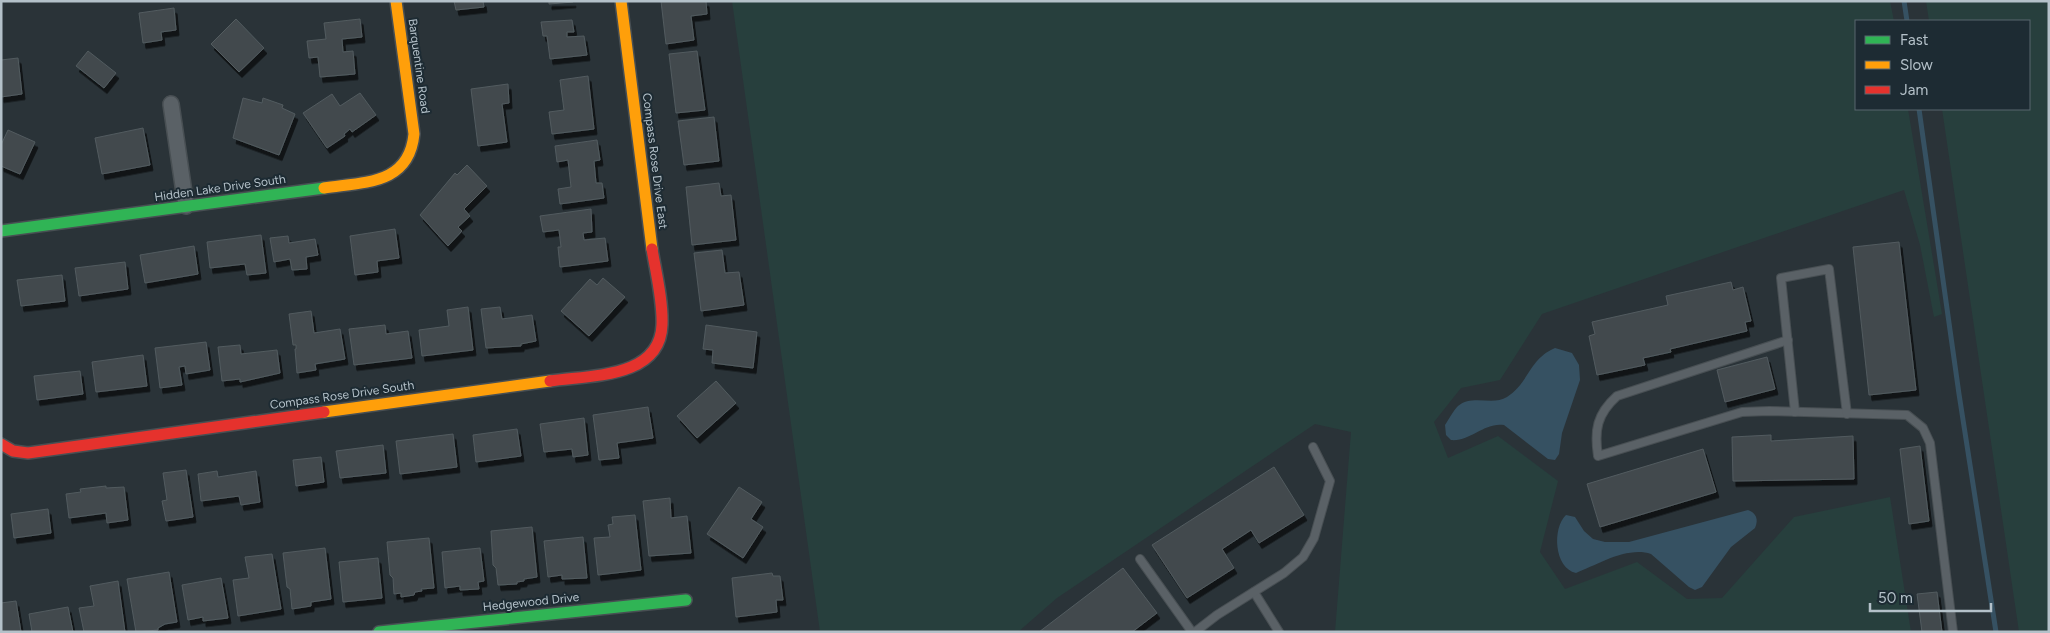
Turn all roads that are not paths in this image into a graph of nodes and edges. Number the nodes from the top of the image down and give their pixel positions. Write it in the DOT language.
graph roads {
  1 [pos="396,1"];
  2 [pos="622,1"];
  3 [pos="171,104"];
  4 [pos="414,134"];
  5 [pos="186,206"];
  6 [pos="1,231"];
  7 [pos="662,324"];
  8 [pos="1788,340"];
  9 [pos="1796,412"];
  10 [pos="1847,414"];
  11 [pos="1,444"];
  12 [pos="1313,447"];
  13 [pos="1140,559"];
  14 [pos="1254,592"];
  15 [pos="686,600"];
  16 [pos="379,632"];
  17 [pos="1194,632"];
  18 [pos="1279,632"];
  19 [pos="1953,632"];
  1 -- 4 [label="street, Barquentine Road"];
  2 -- 7 [label="street, Compass Rose Drive East"];
  3 -- 5 [label="street"];
  4 -- 5 [label="street, Hidden Lake Drive South"];
  5 -- 6 [label="street, Hidden Lake Drive South"];
  7 -- 11 [label="street, Compass Rose Drive South"];
  8 -- 9 [label="lane"];
  8 -- 9 [label="lane"];
  8 -- 10 [label="lane"];
  9 -- 10 [label="lane"];
  10 -- 19 [label="lane"];
  12 -- 14 [label="lane"];
  13 -- 17 [label="lane"];
  14 -- 17 [label="lane"];
  14 -- 18 [label="lane"];
  15 -- 16 [label="street, Hedgewood Drive"];
}
